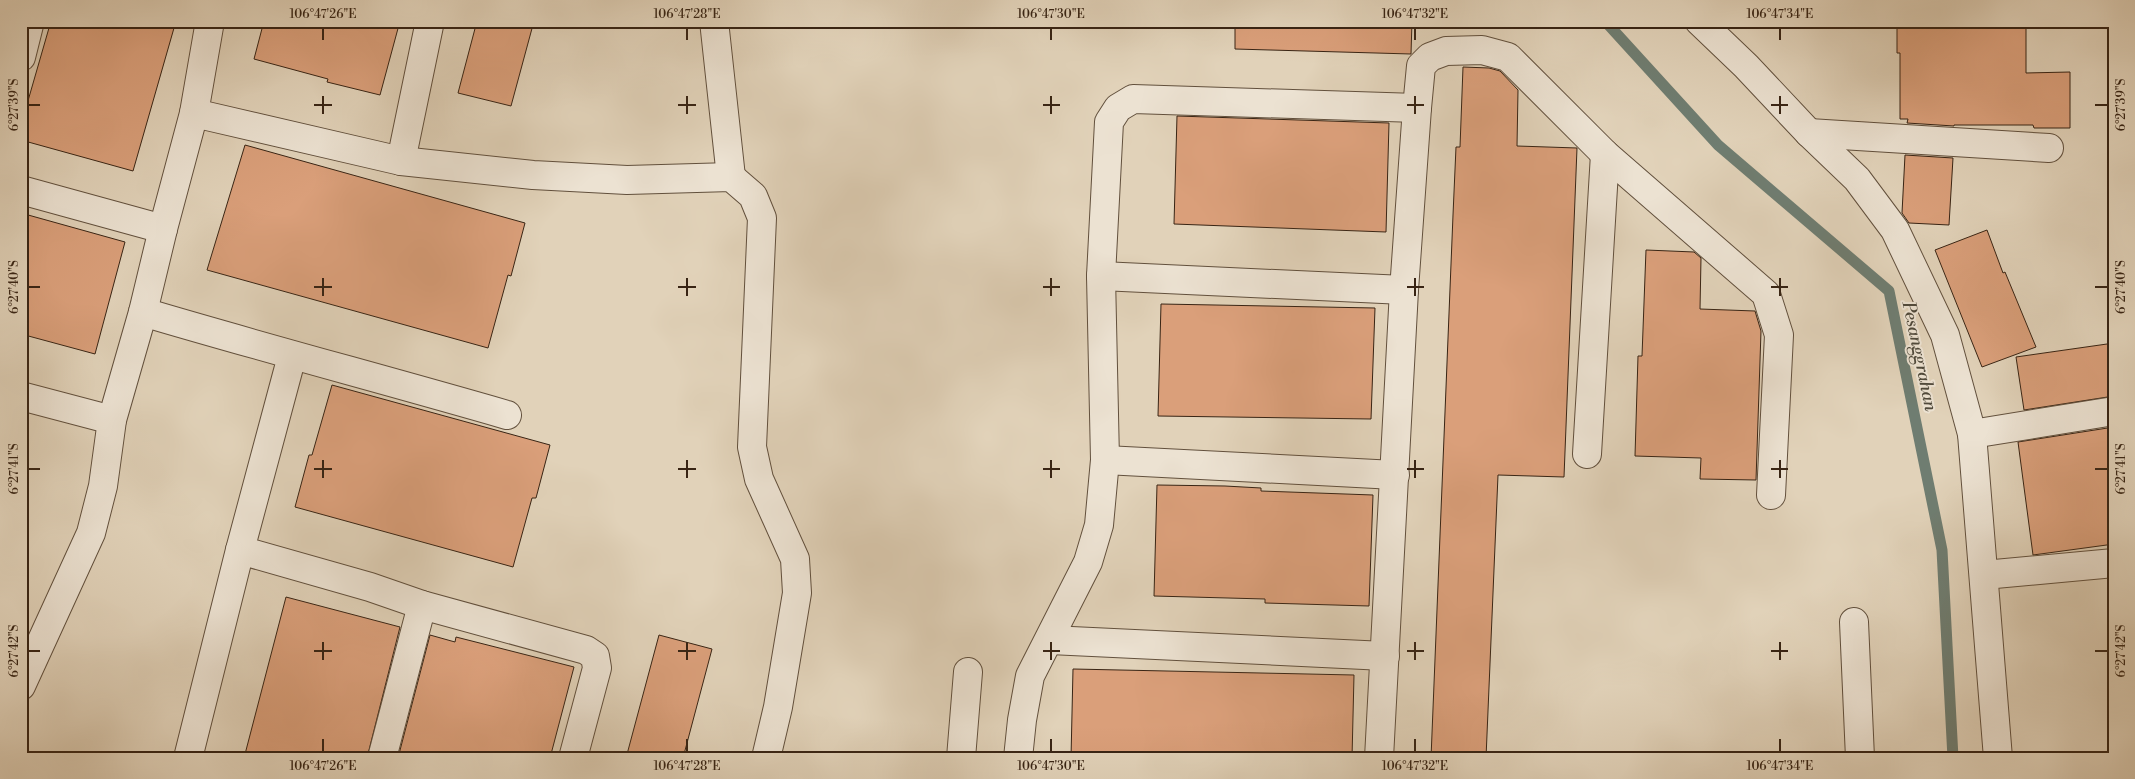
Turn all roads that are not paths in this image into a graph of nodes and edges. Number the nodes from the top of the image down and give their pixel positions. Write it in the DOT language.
graph roads {
  1 [pos="30,21"];
  2 [pos="210,21"];
  3 [pos="430,21"];
  4 [pos="714,21"];
  5 [pos="1699,21"];
  6 [pos="21,57"];
  7 [pos="1417,108"];
  8 [pos="194,113"];
  9 [pos="1809,133"];
  10 [pos="2049,148"];
  11 [pos="1606,154"];
  12 [pos="401,161"];
  13 [pos="731,177"];
  14 [pos="21,190"];
  15 [pos="163,229"];
  16 [pos="1101,276"];
  17 [pos="1404,290"];
  18 [pos="143,312"];
  19 [pos="292,356"];
  20 [pos="21,396"];
  21 [pos="2114,411"];
  22 [pos="507,415"];
  23 [pos="112,420"];
  24 [pos="1972,434"];
  25 [pos="1587,454"];
  26 [pos="1105,460"];
  27 [pos="1395,475"];
  28 [pos="1771,494"];
  29 [pos="240,550"];
  30 [pos="2114,563"];
  31 [pos="1984,575"];
  32 [pos="422,605"];
  33 [pos="1854,622"];
  34 [pos="1050,640"];
  35 [pos="1385,656"];
  36 [pos="968,672"];
  37 [pos="23,678"];
  38 [pos="188,758"];
  39 [pos="382,758"];
  40 [pos="573,758"];
  41 [pos="766,758"];
  42 [pos="961,758"];
  43 [pos="1018,758"];
  44 [pos="1378,758"];
  45 [pos="1860,758"];
  46 [pos="1998,758"];
  1 -- 6 [label="street"];
  2 -- 8 [label="street"];
  3 -- 12 [label="street"];
  4 -- 13 [label="street"];
  5 -- 9 [label="street"];
  7 -- 11 [label="street"];
  7 -- 16 [label="street"];
  7 -- 17 [label="street"];
  8 -- 12 [label="street"];
  8 -- 15 [label="street"];
  9 -- 10 [label="street"];
  9 -- 24 [label="street"];
  11 -- 25 [label="street"];
  11 -- 28 [label="street"];
  12 -- 13 [label="street"];
  13 -- 41 [label="street"];
  14 -- 15 [label="street"];
  15 -- 18 [label="street"];
  16 -- 17 [label="street"];
  16 -- 26 [label="street"];
  17 -- 27 [label="street"];
  18 -- 19 [label="street"];
  18 -- 23 [label="street"];
  19 -- 22 [label="street"];
  19 -- 29 [label="street"];
  20 -- 23 [label="street"];
  21 -- 24 [label="street"];
  23 -- 37 [label="street"];
  24 -- 31 [label="street"];
  26 -- 27 [label="street"];
  26 -- 34 [label="street"];
  27 -- 35 [label="street"];
  29 -- 32 [label="street"];
  29 -- 38 [label="street"];
  30 -- 31 [label="street"];
  31 -- 46 [label="street"];
  32 -- 39 [label="street"];
  32 -- 40 [label="street"];
  33 -- 45 [label="street"];
  34 -- 35 [label="street"];
  34 -- 43 [label="street"];
  35 -- 44 [label="street"];
  36 -- 42 [label="street"];
}
